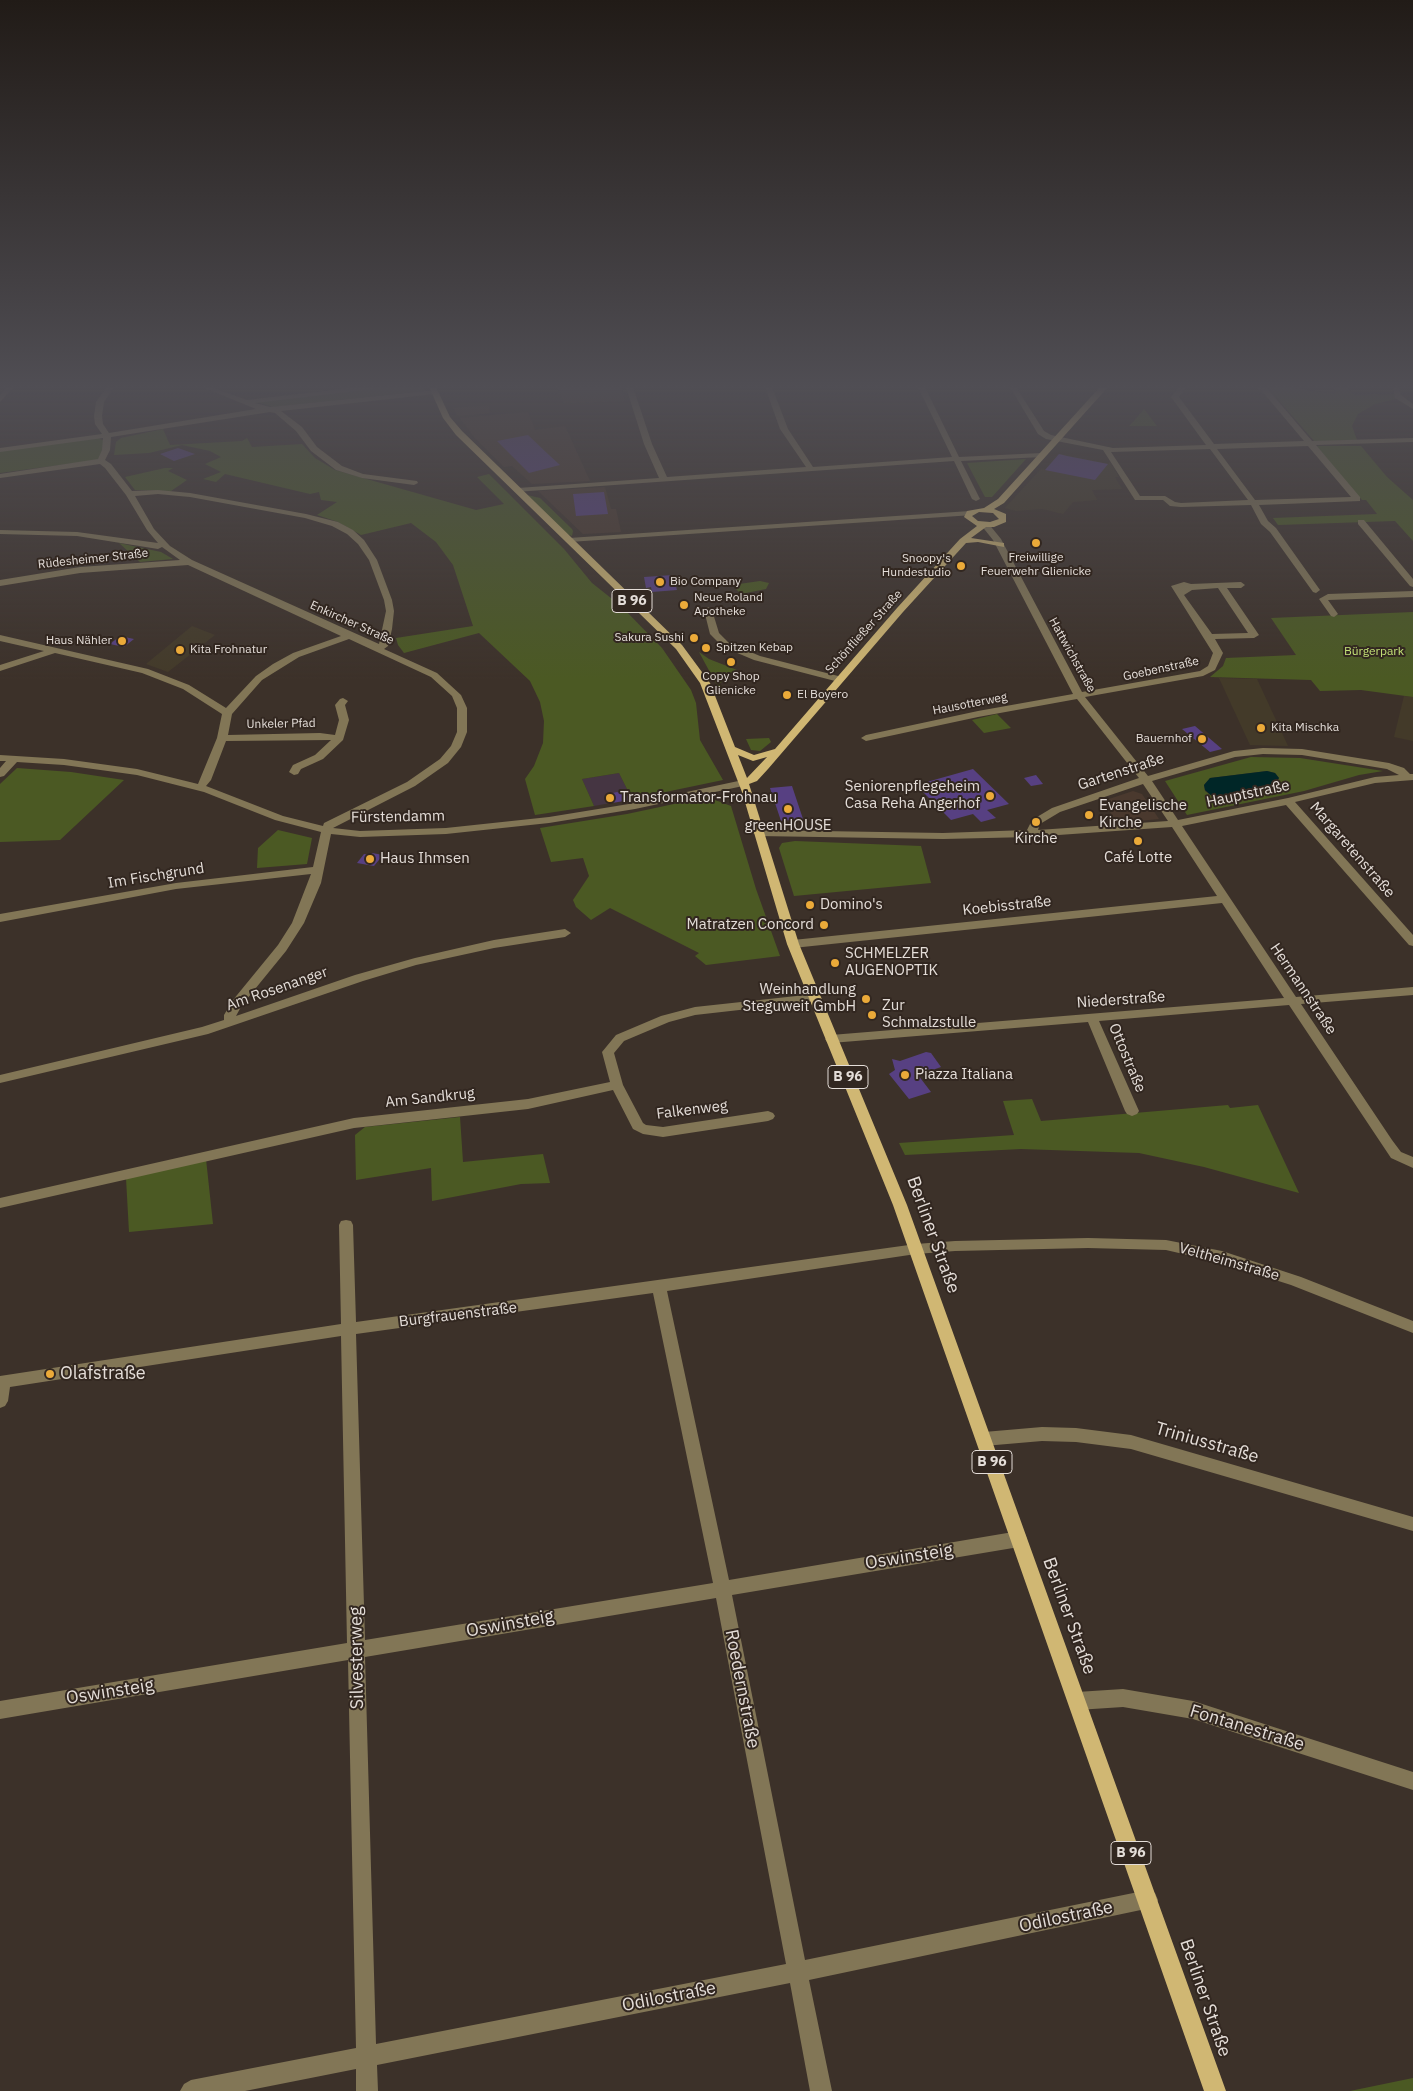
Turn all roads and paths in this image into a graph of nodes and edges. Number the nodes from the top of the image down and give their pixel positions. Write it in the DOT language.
graph roads {
  1 [pos="123,485"];
  2 [pos="513,485"];
  3 [pos="590,485"];
  4 [pos="969,485"];
  5 [pos="1016,485"];
  6 [pos="1129,485"];
  7 [pos="1240,485"];
  8 [pos="1345,485"];
  9 [pos="518,490"];
  10 [pos="130,494"];
  11 [pos="976,499"];
  12 [pos="1001,501"];
  13 [pos="1254,503"];
  14 [pos="986,510"];
  15 [pos="999,513"];
  16 [pos="971,517"];
  17 [pos="1361,522"];
  18 [pos="996,524"];
  19 [pos="984,525"];
  20 [pos="0,532"];
  21 [pos="972,532"];
  22 [pos="569,540"];
  23 [pos="963,542"];
  24 [pos="999,542"];
  25 [pos="163,544"];
  26 [pos="189,562"];
  27 [pos="0,583"];
  28 [pos="1413,584"];
  29 [pos="1241,585"];
  30 [pos="1221,586"];
  31 [pos="1413,594"];
  32 [pos="1325,598"];
  33 [pos="708,610"];
  34 [pos="1334,614"];
  35 [pos="349,636"];
  36 [pos="1209,637"];
  37 [pos="0,638"];
  38 [pos="378,648"];
  39 [pos="54,650"];
  40 [pos="0,668"];
  41 [pos="840,679"];
  42 [pos="1080,697"];
  43 [pos="344,701"];
  44 [pos="226,713"];
  45 [pos="222,738"];
  46 [pos="339,738"];
  47 [pos="866,738"];
  48 [pos="732,749"];
  49 [pos="777,751"];
  50 [pos="0,758"];
  51 [pos="14,758"];
  52 [pos="294,772"];
  53 [pos="0,774"];
  54 [pos="1410,777"];
  55 [pos="1146,780"];
  56 [pos="743,783"];
  57 [pos="200,788"];
  58 [pos="1288,801"];
  59 [pos="1174,824"];
  60 [pos="326,830"];
  61 [pos="758,833"];
  62 [pos="1030,834"];
  63 [pos="318,870"];
  64 [pos="1225,900"];
  65 [pos="0,918"];
  66 [pos="565,933"];
  67 [pos="1413,942"];
  68 [pos="793,944"];
  69 [pos="1413,991"];
  70 [pos="815,998"];
  71 [pos="1291,1002"];
  72 [pos="1092,1018"];
  73 [pos="230,1022"];
  74 [pos="831,1039"];
  75 [pos="0,1079"];
  76 [pos="617,1085"];
  77 [pos="1132,1111"];
  78 [pos="768,1116"];
  79 [pos="1413,1163"];
  80 [pos="0,1203"];
  81 [pos="346,1225"];
  82 [pos="916,1249"];
  83 [pos="659,1287"];
  84 [pos="1413,1327"];
  85 [pos="348,1329"];
  86 [pos="2,1381"];
  87 [pos="0,1401"];
  88 [pos="984,1439"];
  89 [pos="1413,1524"];
  90 [pos="1019,1539"];
  91 [pos="722,1589"];
  92 [pos="356,1650"];
  93 [pos="1077,1701"];
  94 [pos="0,1710"];
  95 [pos="1413,1781"];
  96 [pos="1148,1900"];
  97 [pos="798,1972"];
  98 [pos="366,2055"];
  99 [pos="191,2091"];
  100 [pos="367,2091"];
  101 [pos="821,2091"];
  102 [pos="1215,2091"];
  1 -- 10 [label="street, Enkircher Straße"];
  2 -- 9 [label="main road, B 96"];
  3 -- 9 [label="street"];
  4 -- 11 [label="street"];
  5 -- 12 [label="main road"];
  6 -- 13 [label="street"];
  7 -- 13 [label="street"];
  8 -- 13 [label="street"];
  9 -- 22 [label="main road, B 96"];
  10 -- 25 [label="street, Enkircher Straße"];
  10 -- 38 [label="street"];
  12 -- 14 [label="main road"];
  12 -- 15 [label="main road"];
  13 -- 32 [label="street"];
  14 -- 15 [label="main road"];
  14 -- 16 [label="main road"];
  15 -- 18 [label="main road"];
  16 -- 19 [label="main road"];
  16 -- 21 [label="main road"];
  16 -- 22 [label="street"];
  17 -- 28 [label="street"];
  18 -- 19 [label="main road"];
  18 -- 24 [label="street, Hattwichstraße"];
  19 -- 21 [label="main road, Schönfließer Straße"];
  19 -- 24 [label="street, Hattwichstraße"];
  20 -- 25 [label="street"];
  21 -- 23 [label="main road, Schönfließer Straße"];
  22 -- 48 [label="main road, B 96"];
  23 -- 24 [label="main road"];
  23 -- 41 [label="main road, Schönfließer Straße"];
  24 -- 42 [label="street, Hattwichstraße"];
  25 -- 26 [label="street, Enkircher Straße"];
  26 -- 27 [label="street, Rüdesheimer Straße"];
  26 -- 35 [label="street, Enkircher Straße"];
  29 -- 30 [label="street, Goebenstraße"];
  30 -- 36 [label="street, Goebenstraße"];
  30 -- 36 [label="street, Goebenstraße"];
  31 -- 32 [label="street"];
  32 -- 34 [label="street"];
  33 -- 41 [label="street"];
  35 -- 38 [label="street, Enkircher Straße"];
  35 -- 44 [label="street"];
  36 -- 42 [label="street, Goebenstraße"];
  37 -- 39 [label="street"];
  38 -- 60 [label="street, Enkircher Straße"];
  39 -- 40 [label="street"];
  39 -- 44 [label="street"];
  41 -- 49 [label="main road, Schönfließer Straße"];
  42 -- 47 [label="street, Hausotterweg"];
  42 -- 55 [label="street, Hattwichstraße"];
  43 -- 46 [label="street"];
  44 -- 45 [label="street"];
  45 -- 46 [label="street, Unkeler Pfad"];
  45 -- 57 [label="street"];
  46 -- 52 [label="street"];
  48 -- 49 [label="main road"];
  48 -- 56 [label="main road, B 96"];
  49 -- 56 [label="main road, Schönfließer Straße"];
  50 -- 51 [label="street, Fürstendamm"];
  51 -- 53 [label="street"];
  51 -- 57 [label="street, Fürstendamm"];
  54 -- 55 [label="street, Gartenstraße"];
  54 -- 58 [label="street, Hauptstraße"];
  55 -- 59 [label="street, Hattwichstraße"];
  55 -- 62 [label="street, Gartenstraße"];
  56 -- 60 [label="street, Fürstendamm"];
  56 -- 61 [label="main road, B 96"];
  57 -- 60 [label="street, Fürstendamm"];
  58 -- 59 [label="street, Hauptstraße"];
  58 -- 67 [label="street, Margaretenstraße"];
  59 -- 62 [label="street, Hauptstraße"];
  59 -- 64 [label="street, Hermannstraße"];
  60 -- 63 [label="street"];
  61 -- 62 [label="street, Hauptstraße"];
  61 -- 68 [label="main road, B 96"];
  63 -- 65 [label="street, Im Fischgrund"];
  63 -- 73 [label="street"];
  64 -- 68 [label="street, Koebisstraße"];
  64 -- 71 [label="street, Hermannstraße"];
  66 -- 73 [label="street, Am Rosenanger"];
  68 -- 70 [label="main road, B 96"];
  69 -- 71 [label="street, Niederstraße"];
  70 -- 74 [label="main road, B 96"];
  70 -- 76 [label="street"];
  71 -- 72 [label="street, Niederstraße"];
  71 -- 79 [label="street, Hermannstraße"];
  72 -- 74 [label="street, Niederstraße"];
  72 -- 77 [label="street, Ottostraße"];
  73 -- 75 [label="street, Am Rosenanger"];
  74 -- 82 [label="main road, Berliner Straße / B 96"];
  76 -- 78 [label="street, Falkenweg"];
  76 -- 80 [label="street, Am Sandkrug"];
  81 -- 85 [label="street, Silvesterweg"];
  82 -- 83 [label="street, Burgfrauenstraße"];
  82 -- 84 [label="street, Veltheimstraße"];
  82 -- 88 [label="main road, Berliner Straße / B 96"];
  83 -- 85 [label="street, Burgfrauenstraße"];
  83 -- 91 [label="street, Roedernstraße"];
  85 -- 86 [label="street, Burgfrauenstraße"];
  85 -- 92 [label="street, Silvesterweg"];
  86 -- 87 [label="street"];
  88 -- 89 [label="street, Triniusstraße"];
  88 -- 90 [label="main road, Berliner Straße / B 96"];
  90 -- 91 [label="street, Oswinsteig"];
  90 -- 93 [label="main road, Berliner Straße / B 96"];
  91 -- 92 [label="street, Oswinsteig"];
  91 -- 97 [label="street, Roedernstraße"];
  92 -- 94 [label="street, Oswinsteig"];
  92 -- 98 [label="street, Silvesterweg"];
  93 -- 95 [label="street, Fontanestraße"];
  93 -- 96 [label="main road, Berliner Straße / B 96"];
  96 -- 97 [label="street, Odilostraße"];
  96 -- 102 [label="main road, Berliner Straße / B 96"];
  97 -- 98 [label="street, Odilostraße"];
  97 -- 101 [label="street, Roedernstraße"];
  98 -- 99 [label="street, Odilostraße"];
  98 -- 100 [label="street, Silvesterweg"];
}
